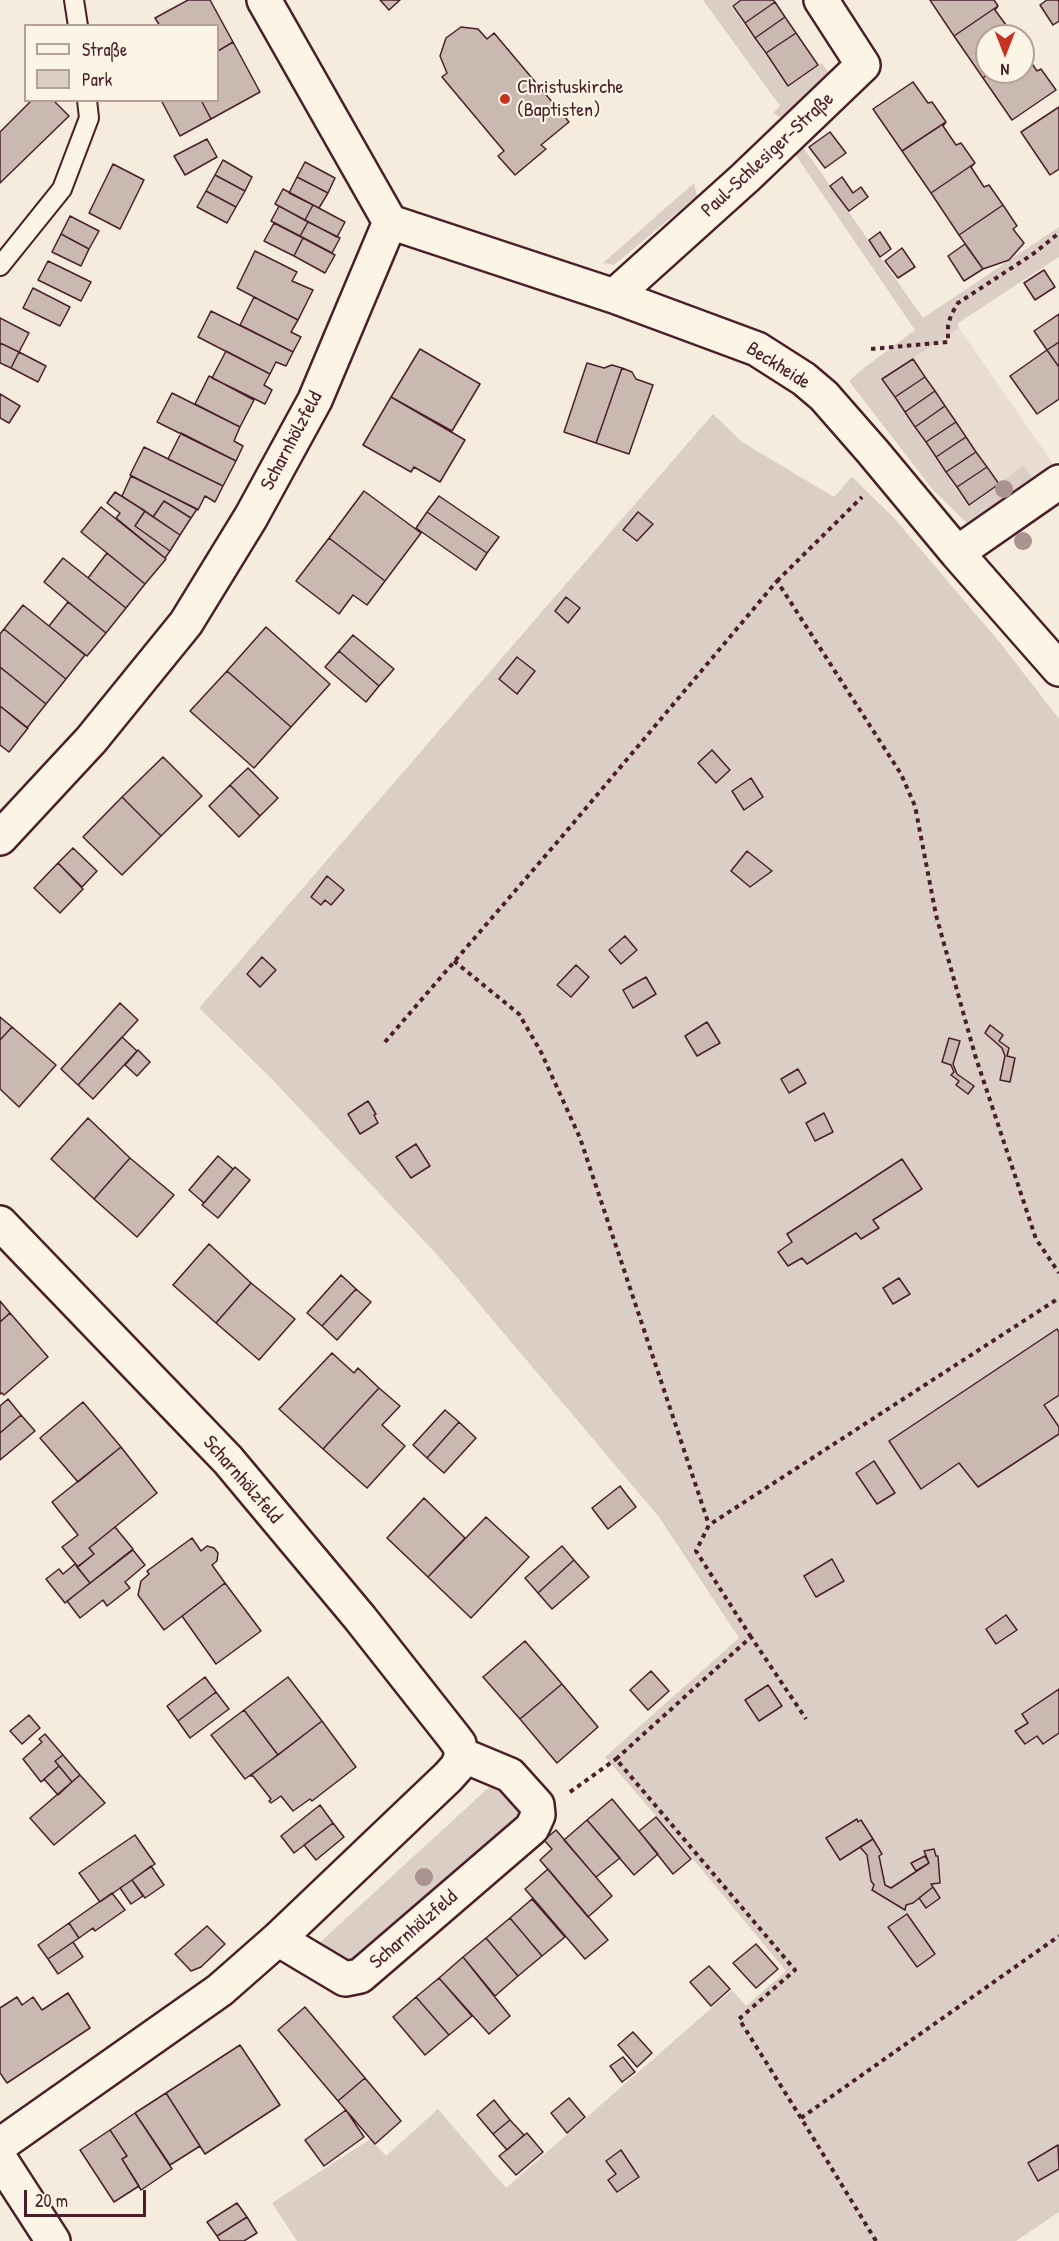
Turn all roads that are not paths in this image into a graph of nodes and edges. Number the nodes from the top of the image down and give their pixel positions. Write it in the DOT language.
graph roads {
  1 [pos="74,0"];
  2 [pos="264,0"];
  3 [pos="821,0"];
  4 [pos="78,24"];
  5 [pos="87,102"];
  6 [pos="390,222"];
  7 [pos="0,267"];
  8 [pos="614,296"];
  9 [pos="1059,482"];
  10 [pos="957,553"];
  11 [pos="1059,669"];
  12 [pos="0,838"];
  13 [pos="0,1223"];
  14 [pos="462,1755"];
  15 [pos="278,1939"];
  16 [pos="0,2145"];
  17 [pos="0,2158"];
  18 [pos="53,2241"];
  1 -- 4 [label="lane"];
  2 -- 6 [label="street"];
  3 -- 8 [label="street, Paul-Schlesiger-Straße"];
  5 -- 7 [label="lane"];
  6 -- 8 [label="street, Beckheide"];
  6 -- 12 [label="street, Scharnhölzfeld"];
  8 -- 10 [label="street, Beckheide"];
  9 -- 10 [label="street"];
  10 -- 11 [label="street, Beckheide"];
  13 -- 14 [label="street, Scharnhölzfeld"];
  14 -- 15 [label="street"];
  14 -- 15 [label="street, Scharnhölzfeld"];
  15 -- 16 [label="street"];
  17 -- 18 [label="street"];
}
